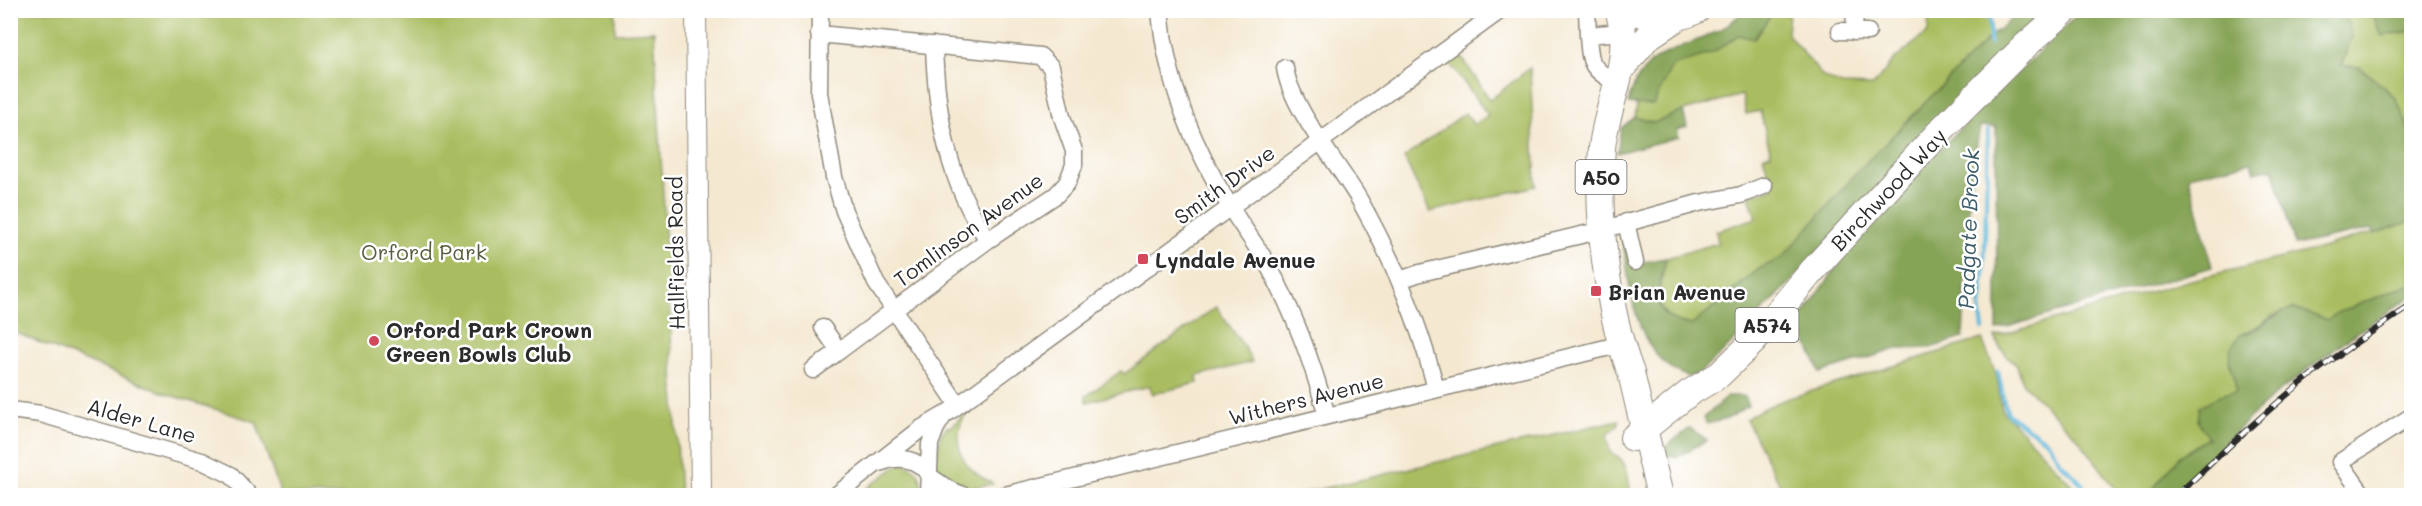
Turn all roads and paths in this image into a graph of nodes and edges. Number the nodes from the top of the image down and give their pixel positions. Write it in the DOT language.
graph roads {
  1 [pos="696,10"];
  2 [pos="820,10"];
  3 [pos="1160,10"];
  4 [pos="1587,10"];
  5 [pos="1632,10"];
  6 [pos="1855,10"];
  7 [pos="2066,10"];
  8 [pos="1495,12"];
  9 [pos="1688,14"];
  10 [pos="1614,22"];
  11 [pos="1854,32"];
  12 [pos="819,34"];
  13 [pos="1588,35"];
  14 [pos="934,45"];
  15 [pos="1285,68"];
  16 [pos="1619,75"];
  17 [pos="1321,141"];
  18 [pos="1764,186"];
  19 [pos="1231,208"];
  20 [pos="1614,226"];
  21 [pos="988,240"];
  22 [pos="1635,262"];
  23 [pos="1401,280"];
  24 [pos="894,311"];
  25 [pos="823,328"];
  26 [pos="839,351"];
  27 [pos="1625,357"];
  28 [pos="813,370"];
  29 [pos="1719,375"];
  30 [pos="1436,389"];
  31 [pos="1689,393"];
  32 [pos="10,410"];
  33 [pos="951,410"];
  34 [pos="1327,416"];
  35 [pos="2412,416"];
  36 [pos="1641,435"];
  37 [pos="879,463"];
  38 [pos="929,476"];
  39 [pos="250,495"];
  40 [pos="701,495"];
  41 [pos="835,495"];
  42 [pos="928,495"];
  43 [pos="965,495"];
  44 [pos="1001,495"];
  45 [pos="1646,495"];
  46 [pos="1660,495"];
  47 [pos="2364,495"];
  1 -- 40 [label="street, Hallfields Road"];
  2 -- 12 [label="street"];
  3 -- 19 [label="street"];
  4 -- 13 [label="street"];
  5 -- 9 [label="main road, A50"];
  6 -- 11 [label="street"];
  7 -- 29 [label="main road, Birchwood Way / A574"];
  8 -- 17 [label="street, Smith Drive"];
  9 -- 16 [label="main road, A50"];
  10 -- 13 [label="street"];
  10 -- 16 [label="main road, A50"];
  12 -- 14 [label="street, Tomlinson Avenue"];
  12 -- 24 [label="street"];
  13 -- 16 [label="street"];
  14 -- 21 [label="street"];
  14 -- 21 [label="street, Tomlinson Avenue"];
  15 -- 17 [label="street"];
  16 -- 20 [label="main road, A50"];
  17 -- 19 [label="street, Smith Drive"];
  17 -- 23 [label="street"];
  18 -- 20 [label="street"];
  19 -- 33 [label="street, Smith Drive"];
  19 -- 34 [label="street"];
  20 -- 22 [label="street"];
  20 -- 23 [label="street"];
  20 -- 27 [label="main road, A50"];
  21 -- 24 [label="street, Tomlinson Avenue"];
  23 -- 30 [label="street"];
  24 -- 26 [label="street, Tomlinson Avenue"];
  24 -- 33 [label="street"];
  25 -- 26 [label="street"];
  26 -- 28 [label="street, Tomlinson Avenue"];
  27 -- 30 [label="street, Withers Avenue"];
  27 -- 31 [label="main road, Birchwood Way / A574"];
  27 -- 36 [label="main road, A50"];
  29 -- 31 [label="main road, Birchwood Way / A574"];
  29 -- 36 [label="main road, Birchwood Way / A574"];
  30 -- 34 [label="street, Withers Avenue"];
  31 -- 36 [label="main road, Birchwood Way / A574"];
  32 -- 39 [label="street, Alder Lane"];
  33 -- 37 [label="street, Smith Drive"];
  33 -- 38 [label="street, Smith Drive"];
  34 -- 44 [label="street, Withers Avenue"];
  35 -- 47 [label="street"];
  36 -- 45 [label="main road, A50"];
  36 -- 46 [label="main road, A50"];
  37 -- 38 [label="street"];
  37 -- 41 [label="street, Smith Drive"];
  38 -- 42 [label="street, Smith Drive"];
  38 -- 43 [label="street"];
}
